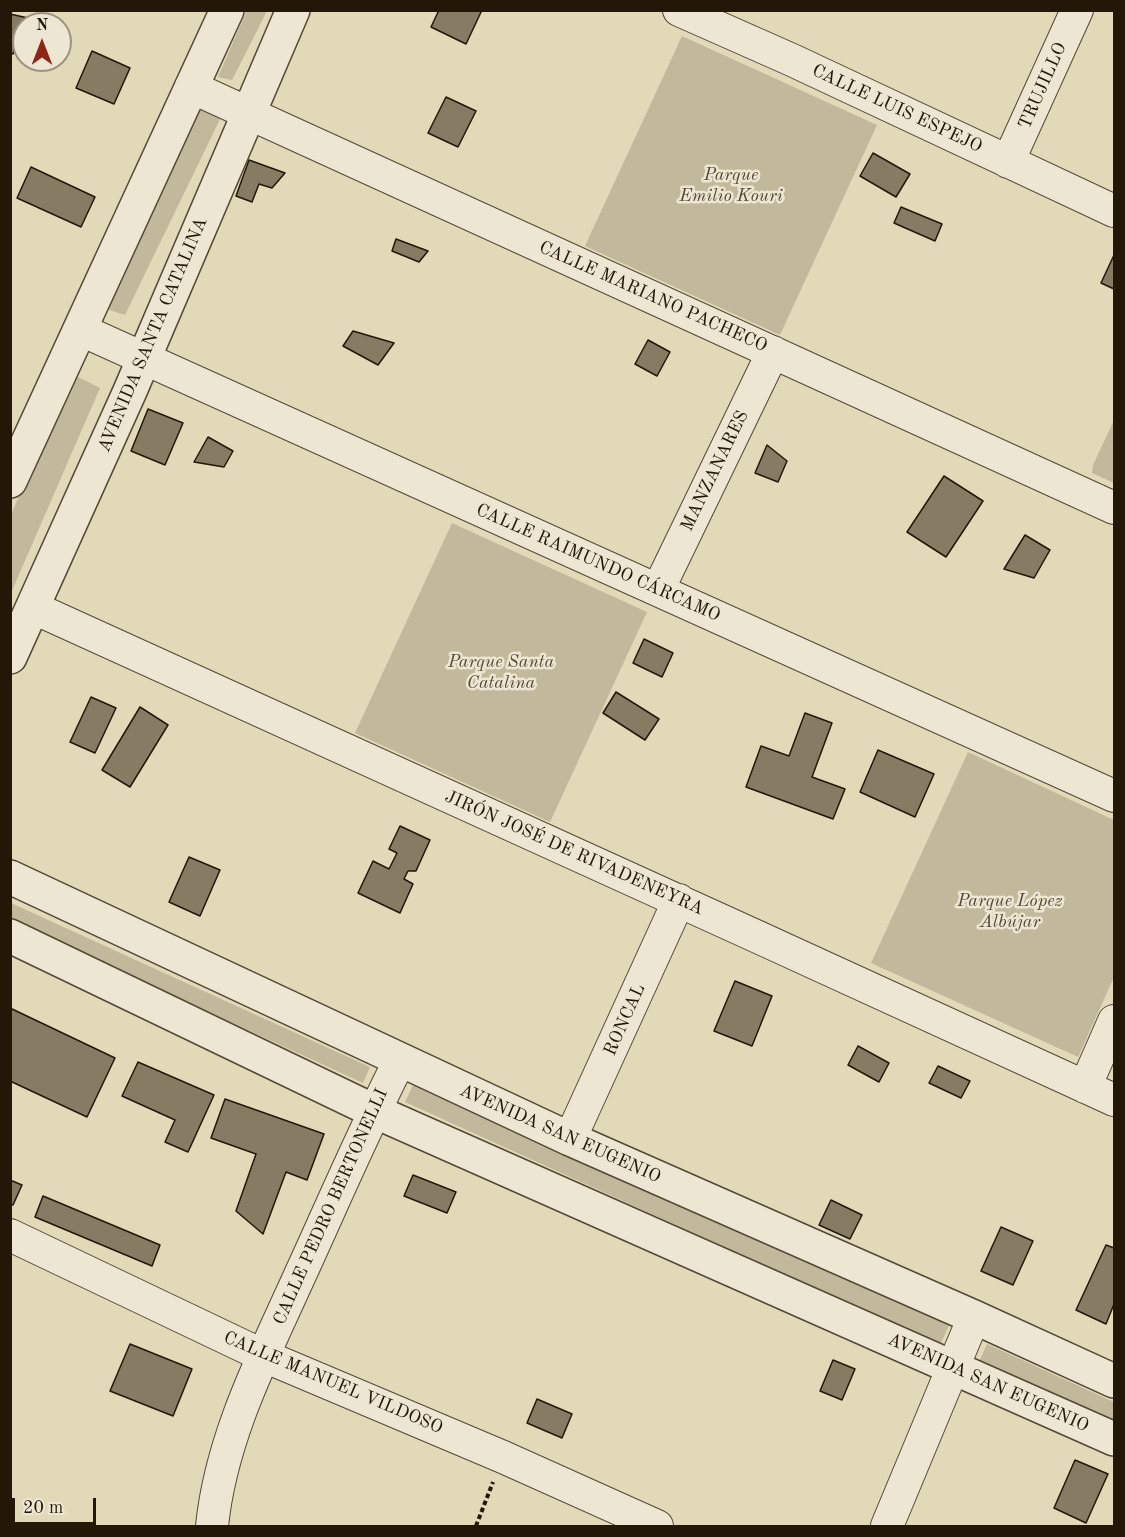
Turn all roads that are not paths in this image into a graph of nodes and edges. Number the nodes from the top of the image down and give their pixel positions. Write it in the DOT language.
graph roads {
  1 [pos="227,10"];
  2 [pos="293,10"];
  3 [pos="679,10"];
  4 [pos="1077,10"];
  5 [pos="191,87"];
  6 [pos="248,112"];
  7 [pos="1008,162"];
  8 [pos="1114,211"];
  9 [pos="81,330"];
  10 [pos="773,352"];
  11 [pos="143,358"];
  12 [pos="10,481"];
  13 [pos="1114,508"];
  14 [pos="658,590"];
  15 [pos="34,608"];
  16 [pos="10,657"];
  17 [pos="1114,796"];
  18 [pos="10,877"];
  19 [pos="679,900"];
  20 [pos="10,936"];
  21 [pos="1114,1021"];
  22 [pos="400,1060"];
  23 [pos="1085,1087"];
  24 [pos="1114,1100"];
  25 [pos="374,1111"];
  26 [pos="570,1139"];
  27 [pos="12,1240"];
  28 [pos="974,1317"];
  29 [pos="264,1356"];
  30 [pos="954,1368"];
  31 [pos="1114,1382"];
  32 [pos="1114,1438"];
  33 [pos="212,1527"];
  34 [pos="657,1527"];
  35 [pos="887,1527"];
  1 -- 5 [label="street"];
  2 -- 6 [label="street, AVENIDA SANTA CATALINA"];
  3 -- 7 [label="street, CALLE LUIS ESPEJO"];
  4 -- 7 [label="street, TRUJILLO"];
  5 -- 6 [label="street, CALLE MARIANO PACHECO"];
  5 -- 9 [label="street"];
  6 -- 10 [label="street, CALLE MARIANO PACHECO"];
  6 -- 11 [label="street, AVENIDA SANTA CATALINA"];
  7 -- 8 [label="street, CALLE LUIS ESPEJO"];
  9 -- 11 [label="street, CALLE RAIMUNDO CÁRCAMO"];
  9 -- 12 [label="street"];
  10 -- 13 [label="street, CALLE MARIANO PACHECO"];
  10 -- 14 [label="street, MANZANARES"];
  11 -- 14 [label="street, CALLE RAIMUNDO CÁRCAMO"];
  11 -- 15 [label="street, AVENIDA SANTA CATALINA"];
  14 -- 17 [label="street, CALLE RAIMUNDO CÁRCAMO"];
  15 -- 16 [label="street, AVENIDA SANTA CATALINA"];
  15 -- 19 [label="street, JIRÓN JOSÉ DE RIVADENEYRA"];
  18 -- 22 [label="street, AVENIDA SAN EUGENIO"];
  19 -- 23 [label="street, JIRÓN JOSÉ DE RIVADENEYRA"];
  19 -- 26 [label="street, RONCAL"];
  20 -- 25 [label="street, AVENIDA SAN EUGENIO"];
  21 -- 23 [label="street"];
  22 -- 25 [label="street, CALLE PEDRO BERTONELLI"];
  22 -- 26 [label="street, AVENIDA SAN EUGENIO"];
  23 -- 24 [label="street, JIRÓN JOSÉ DE RIVADENEYRA"];
  25 -- 29 [label="street, CALLE PEDRO BERTONELLI"];
  25 -- 30 [label="street, AVENIDA SAN EUGENIO"];
  26 -- 28 [label="street, AVENIDA SAN EUGENIO"];
  27 -- 29 [label="street, CALLE MANUEL VILDOSO"];
  28 -- 30 [label="street"];
  28 -- 31 [label="street, AVENIDA SAN EUGENIO"];
  29 -- 33 [label="street, CALLE PEDRO BERTONELLI"];
  29 -- 34 [label="street, CALLE MANUEL VILDOSO"];
  30 -- 32 [label="street, AVENIDA SAN EUGENIO"];
  30 -- 35 [label="street"];
}
